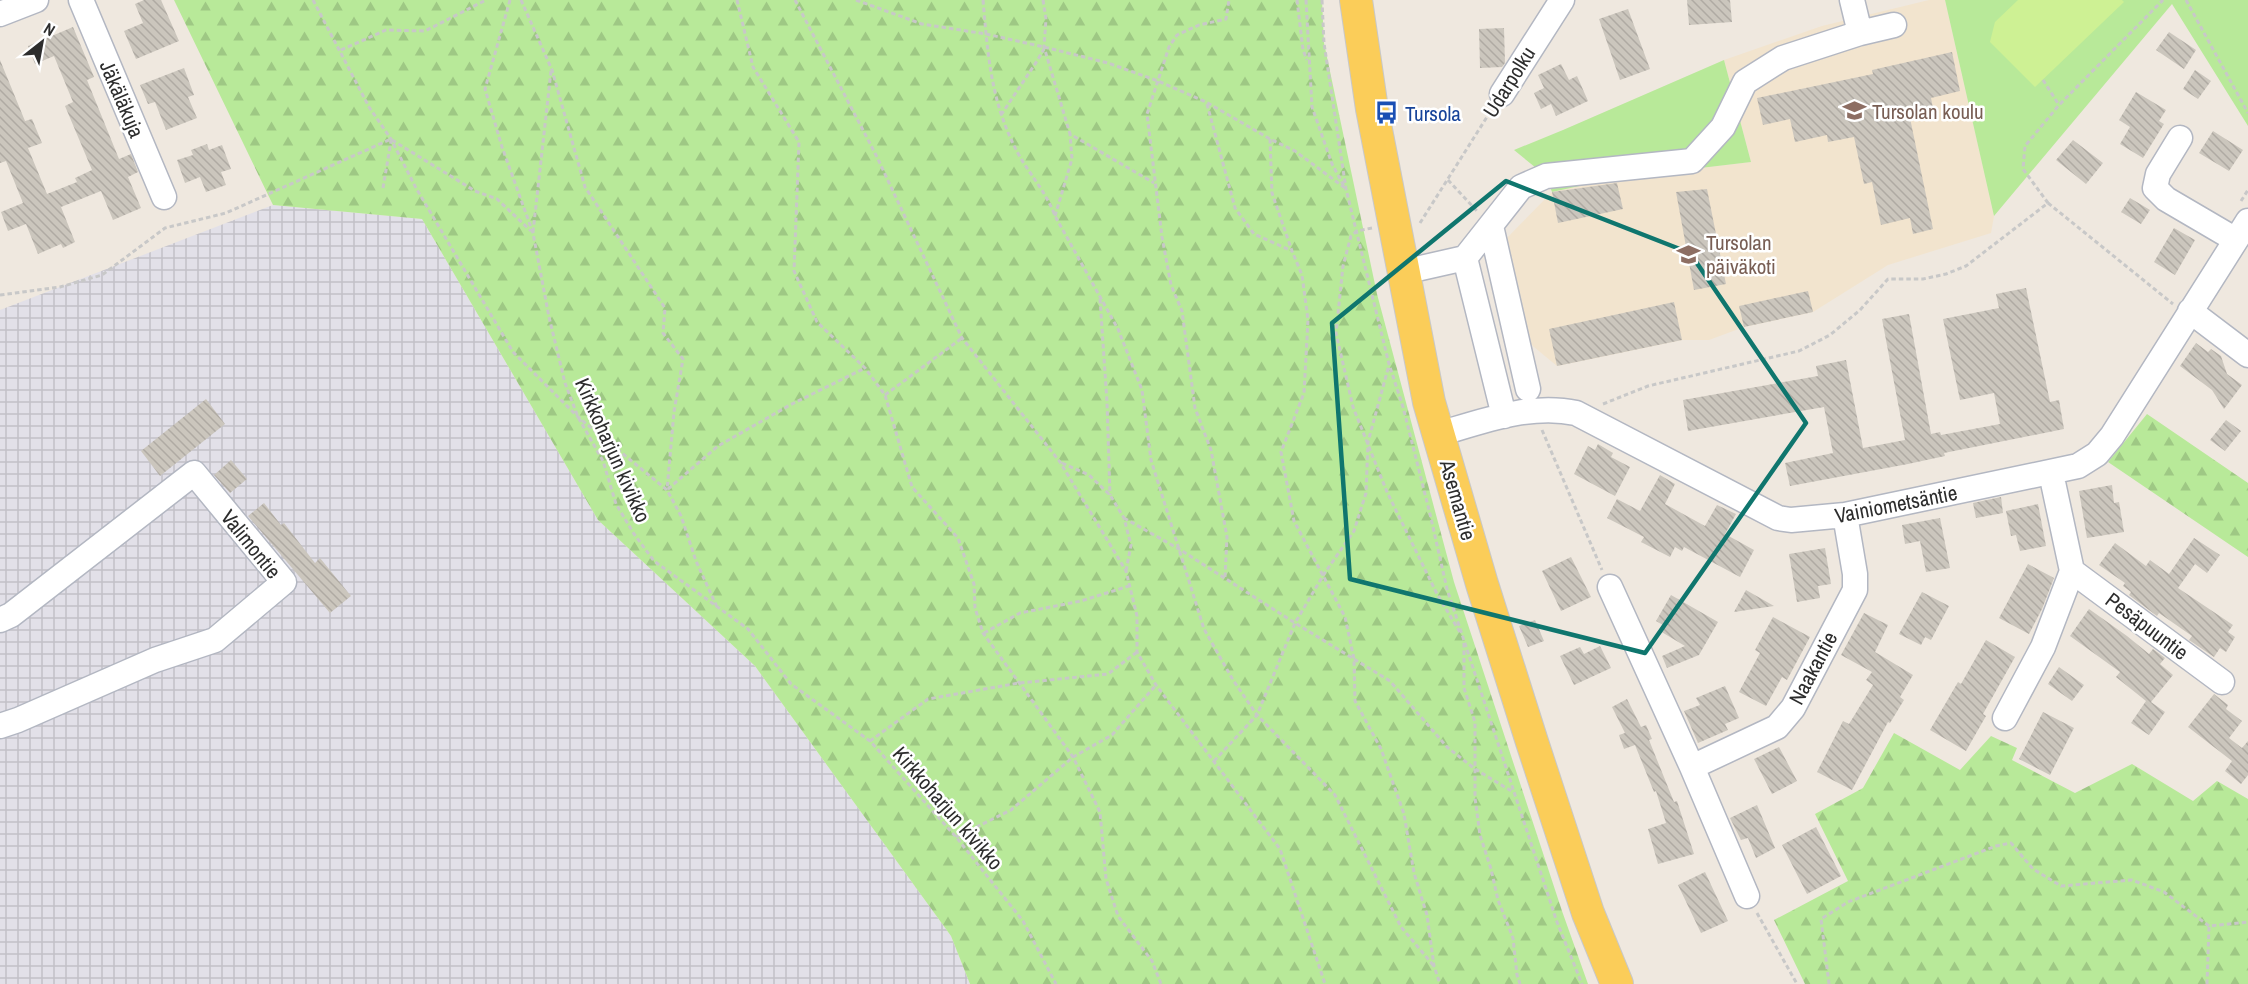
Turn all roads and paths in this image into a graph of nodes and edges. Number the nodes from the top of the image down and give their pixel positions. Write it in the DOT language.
graph roads {
  1 [pos="36,0"];
  2 [pos="81,0"];
  3 [pos="313,0"];
  4 [pos="486,0"];
  5 [pos="510,0"];
  6 [pos="520,0"];
  7 [pos="737,0"];
  8 [pos="795,0"];
  9 [pos="856,0"];
  10 [pos="983,0"];
  11 [pos="1043,0"];
  12 [pos="1229,0"];
  13 [pos="1297,0"];
  14 [pos="1306,0"];
  15 [pos="1356,0"];
  16 [pos="1562,0"];
  17 [pos="1852,0"];
  18 [pos="2163,0"];
  19 [pos="2186,0"];
  20 [pos="0,14"];
  21 [pos="1894,25"];
  22 [pos="1860,33"];
  23 [pos="986,34"];
  24 [pos="1044,47"];
  25 [pos="341,50"];
  26 [pos="1309,64"];
  27 [pos="552,70"];
  28 [pos="2043,80"];
  29 [pos="1158,81"];
  30 [pos="1502,94"];
  31 [pos="1206,102"];
  32 [pos="2059,105"];
  33 [pos="2248,113"];
  34 [pos="1001,115"];
  35 [pos="1070,134"];
  36 [pos="2180,138"];
  37 [pos="391,139"];
  38 [pos="1270,139"];
  39 [pos="1448,180"];
  40 [pos="1154,183"];
  41 [pos="383,188"];
  42 [pos="2248,190"];
  43 [pos="164,197"];
  44 [pos="2048,203"];
  45 [pos="1055,216"];
  46 [pos="1491,226"];
  47 [pos="1357,231"];
  48 [pos="2235,231"];
  49 [pos="533,233"];
  50 [pos="1397,240"];
  51 [pos="1292,251"];
  52 [pos="1465,258"];
  53 [pos="1403,272"];
  54 [pos="0,295"];
  55 [pos="1100,298"];
  56 [pos="2180,303"];
  57 [pos="962,338"];
  58 [pos="2248,355"];
  59 [pos="1389,364"];
  60 [pos="865,368"];
  61 [pos="885,395"];
  62 [pos="1531,400"];
  63 [pos="1502,407"];
  64 [pos="1609,411"];
  65 [pos="578,417"];
  66 [pos="1439,434"];
  67 [pos="1368,442"];
  68 [pos="1060,462"];
  69 [pos="2051,473"];
  70 [pos="667,490"];
  71 [pos="1110,495"];
  72 [pos="1845,515"];
  73 [pos="1124,518"];
  74 [pos="1179,549"];
  75 [pos="1126,571"];
  76 [pos="2072,571"];
  77 [pos="1324,574"];
  78 [pos="1225,578"];
  79 [pos="1129,586"];
  80 [pos="1610,587"];
  81 [pos="717,608"];
  82 [pos="0,620"];
  83 [pos="1295,623"];
  84 [pos="983,633"];
  85 [pos="1137,652"];
  86 [pos="1354,659"];
  87 [pos="2222,682"];
  88 [pos="1019,683"];
  89 [pos="1156,685"];
  90 [pos="1257,715"];
  91 [pos="2005,718"];
  92 [pos="0,726"];
  93 [pos="870,741"];
  94 [pos="1073,757"];
  95 [pos="1214,761"];
  96 [pos="1692,767"];
  97 [pos="1474,769"];
  98 [pos="1515,793"];
  99 [pos="956,837"];
  100 [pos="1747,896"];
  101 [pos="2248,922"];
  102 [pos="2209,926"];
  103 [pos="1434,966"];
  104 [pos="1056,984"];
  105 [pos="1161,984"];
  106 [pos="1325,984"];
  107 [pos="1440,984"];
  108 [pos="1520,984"];
  109 [pos="1617,984"];
  110 [pos="1797,984"];
  111 [pos="1829,984"];
  112 [pos="2207,984"];
  1 -- 20 [label="street"];
  2 -- 43 [label="street, Jäkäläkuja"];
  3 -- 25 [label="path"];
  4 -- 25 [label="path"];
  5 -- 49 [label="path, Kirkkoharjun kivikko"];
  6 -- 27 [label="path"];
  7 -- 60 [label="path"];
  8 -- 57 [label="path"];
  9 -- 23 [label="path"];
  10 -- 23 [label="path"];
  11 -- 24 [label="path"];
  12 -- 29 [label="path"];
  13 -- 26 [label="path"];
  14 -- 26 [label="path"];
  15 -- 50 [label="main road, Asemantie"];
  16 -- 30 [label="street, Udarpolku"];
  17 -- 22 [label="street"];
  18 -- 32 [label="path"];
  19 -- 33 [label="path"];
  21 -- 22 [label="street"];
  22 -- 46 [label="street"];
  23 -- 24 [label="path"];
  23 -- 34 [label="path"];
  24 -- 29 [label="path"];
  24 -- 34 [label="path"];
  24 -- 35 [label="path"];
  25 -- 37 [label="path"];
  26 -- 38 [label="path"];
  27 -- 49 [label="path"];
  27 -- 70 [label="path"];
  28 -- 32 [label="path"];
  29 -- 31 [label="path"];
  29 -- 40 [label="path"];
  30 -- 39 [label="path, Udarpolku"];
  31 -- 38 [label="path"];
  31 -- 51 [label="path"];
  32 -- 44 [label="path"];
  34 -- 45 [label="path"];
  35 -- 40 [label="path"];
  35 -- 45 [label="path"];
  36 -- 48 [label="street"];
  37 -- 41 [label="path"];
  37 -- 49 [label="path"];
  37 -- 54 [label="path"];
  37 -- 65 [label="path"];
  38 -- 51 [label="path"];
  39 -- 46 [label="path"];
  39 -- 50 [label="path, Udarpolku"];
  40 -- 78 [label="path"];
  42 -- 48 [label="path"];
  44 -- 56 [label="path"];
  44 -- 64 [label="path"];
  45 -- 55 [label="path"];
  46 -- 52 [label="street"];
  46 -- 62 [label="street"];
  47 -- 67 [label="path"];
  48 -- 56 [label="street, Vainiometsäntie"];
  49 -- 65 [label="path, Kirkkoharjun kivikko"];
  50 -- 53 [label="main road, Asemantie"];
  51 -- 77 [label="path"];
  52 -- 53 [label="street"];
  52 -- 63 [label="street"];
  53 -- 66 [label="main road, Asemantie"];
  55 -- 71 [label="path"];
  55 -- 74 [label="path"];
  56 -- 58 [label="street"];
  56 -- 69 [label="street, Vainiometsäntie"];
  57 -- 61 [label="path"];
  57 -- 68 [label="path"];
  59 -- 67 [label="path"];
  60 -- 61 [label="path"];
  60 -- 70 [label="path"];
  61 -- 84 [label="path"];
  62 -- 63 [label="street, Vainiometsäntie"];
  62 -- 72 [label="street, Vainiometsäntie"];
  62 -- 80 [label="path"];
  63 -- 66 [label="street, Vainiometsäntie"];
  65 -- 70 [label="path"];
  65 -- 81 [label="path, Kirkkoharjun kivikko"];
  66 -- 109 [label="main road, Asemantie"];
  67 -- 77 [label="path"];
  67 -- 97 [label="path"];
  68 -- 71 [label="path"];
  68 -- 75 [label="path"];
  69 -- 72 [label="street, Vainiometsäntie"];
  69 -- 76 [label="street"];
  70 -- 81 [label="path"];
  71 -- 73 [label="path"];
  72 -- 96 [label="street, Naakantie"];
  73 -- 74 [label="path"];
  73 -- 75 [label="path"];
  74 -- 78 [label="path"];
  74 -- 90 [label="path"];
  75 -- 79 [label="path"];
  76 -- 87 [label="street, Pesäpuuntie"];
  76 -- 91 [label="street"];
  77 -- 83 [label="path"];
  77 -- 86 [label="path"];
  78 -- 83 [label="path"];
  79 -- 84 [label="path"];
  79 -- 85 [label="path"];
  80 -- 96 [label="street"];
  81 -- 93 [label="path, Kirkkoharjun kivikko"];
  82 -- 92 [label="street, Valimontie"];
  83 -- 86 [label="path"];
  83 -- 90 [label="path"];
  84 -- 88 [label="path"];
  85 -- 88 [label="path"];
  85 -- 89 [label="path"];
  86 -- 97 [label="path"];
  86 -- 103 [label="path"];
  88 -- 93 [label="path"];
  88 -- 94 [label="path"];
  89 -- 94 [label="path"];
  89 -- 95 [label="path"];
  90 -- 95 [label="path"];
  90 -- 103 [label="path"];
  93 -- 99 [label="path, Kirkkoharjun kivikko"];
  94 -- 99 [label="path"];
  94 -- 105 [label="path"];
  95 -- 106 [label="path"];
  96 -- 100 [label="street"];
  97 -- 98 [label="path"];
  97 -- 108 [label="path"];
  99 -- 104 [label="path, Kirkkoharjun kivikko"];
  100 -- 110 [label="path"];
  101 -- 102 [label="path"];
  102 -- 111 [label="path"];
  102 -- 112 [label="path"];
  103 -- 107 [label="path"];
}
